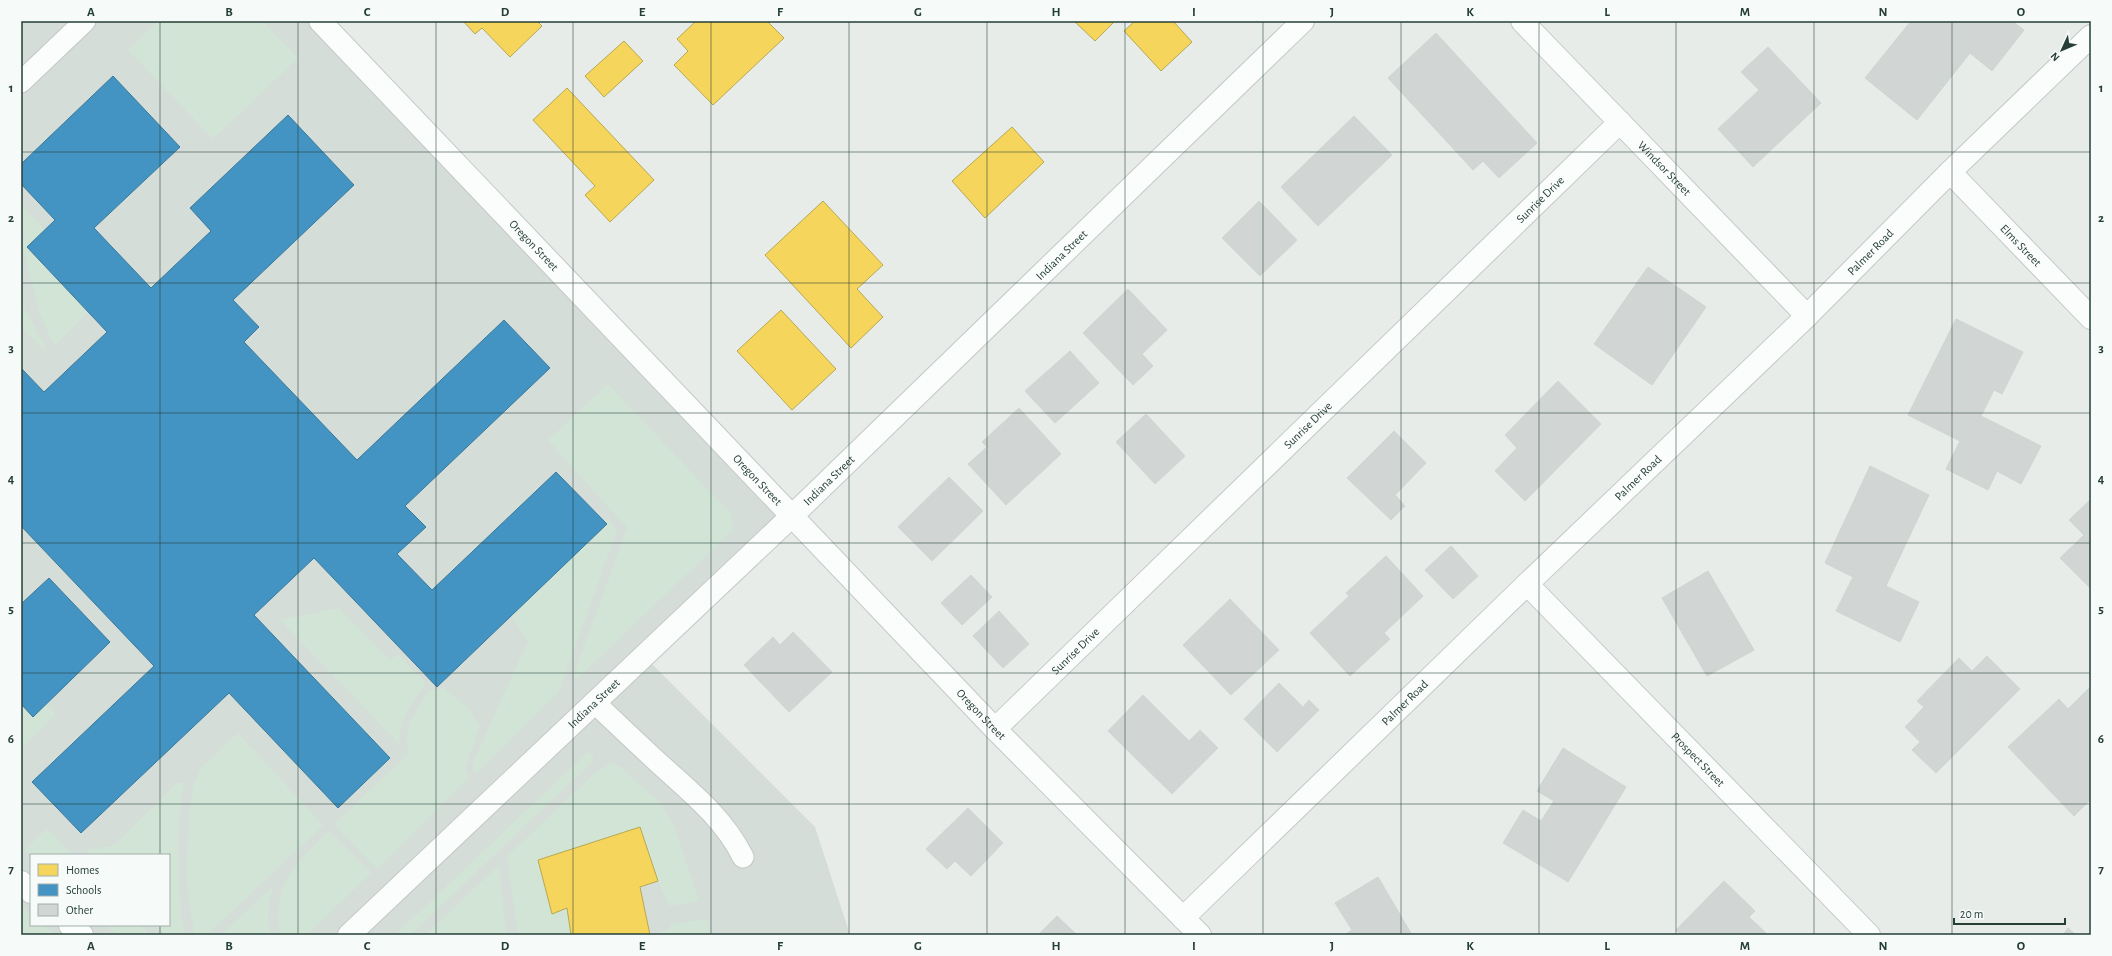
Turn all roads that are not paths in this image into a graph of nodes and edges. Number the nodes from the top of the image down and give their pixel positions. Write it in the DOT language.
graph roads {
  1 [pos="85,21"];
  2 [pos="320,21"];
  3 [pos="1303,21"];
  4 [pos="1522,21"];
  5 [pos="2091,36"];
  6 [pos="21,82"];
  7 [pos="1620,122"];
  8 [pos="1950,172"];
  9 [pos="1807,316"];
  10 [pos="2091,318"];
  11 [pos="793,515"];
  12 [pos="1527,584"];
  13 [pos="595,703"];
  14 [pos="995,729"];
  15 [pos="743,857"];
  16 [pos="21,882"];
  17 [pos="30,891"];
  18 [pos="1183,918"];
  19 [pos="71,926"];
  20 [pos="82,935"];
  21 [pos="349,935"];
  22 [pos="1200,935"];
  23 [pos="1869,935"];
  1 -- 6 [label="lane"];
  2 -- 11 [label="street, Oregon Street"];
  3 -- 11 [label="street, Indiana Street"];
  4 -- 7 [label="street, Windsor Street"];
  5 -- 8 [label="street, Palmer Road"];
  7 -- 9 [label="street, Windsor Street"];
  7 -- 14 [label="street, Sunrise Drive"];
  8 -- 9 [label="street, Palmer Road"];
  8 -- 10 [label="street, Elms Street"];
  9 -- 12 [label="street, Palmer Road"];
  11 -- 13 [label="street, Indiana Street"];
  11 -- 14 [label="street, Oregon Street"];
  12 -- 18 [label="street, Palmer Road"];
  12 -- 23 [label="street, Prospect Street"];
  13 -- 15 [label="lane"];
  13 -- 21 [label="street, Indiana Street"];
  14 -- 18 [label="street, Oregon Street"];
  16 -- 17 [label="street"];
  18 -- 22 [label="street, Oregon Street"];
  19 -- 20 [label="street"];
}
